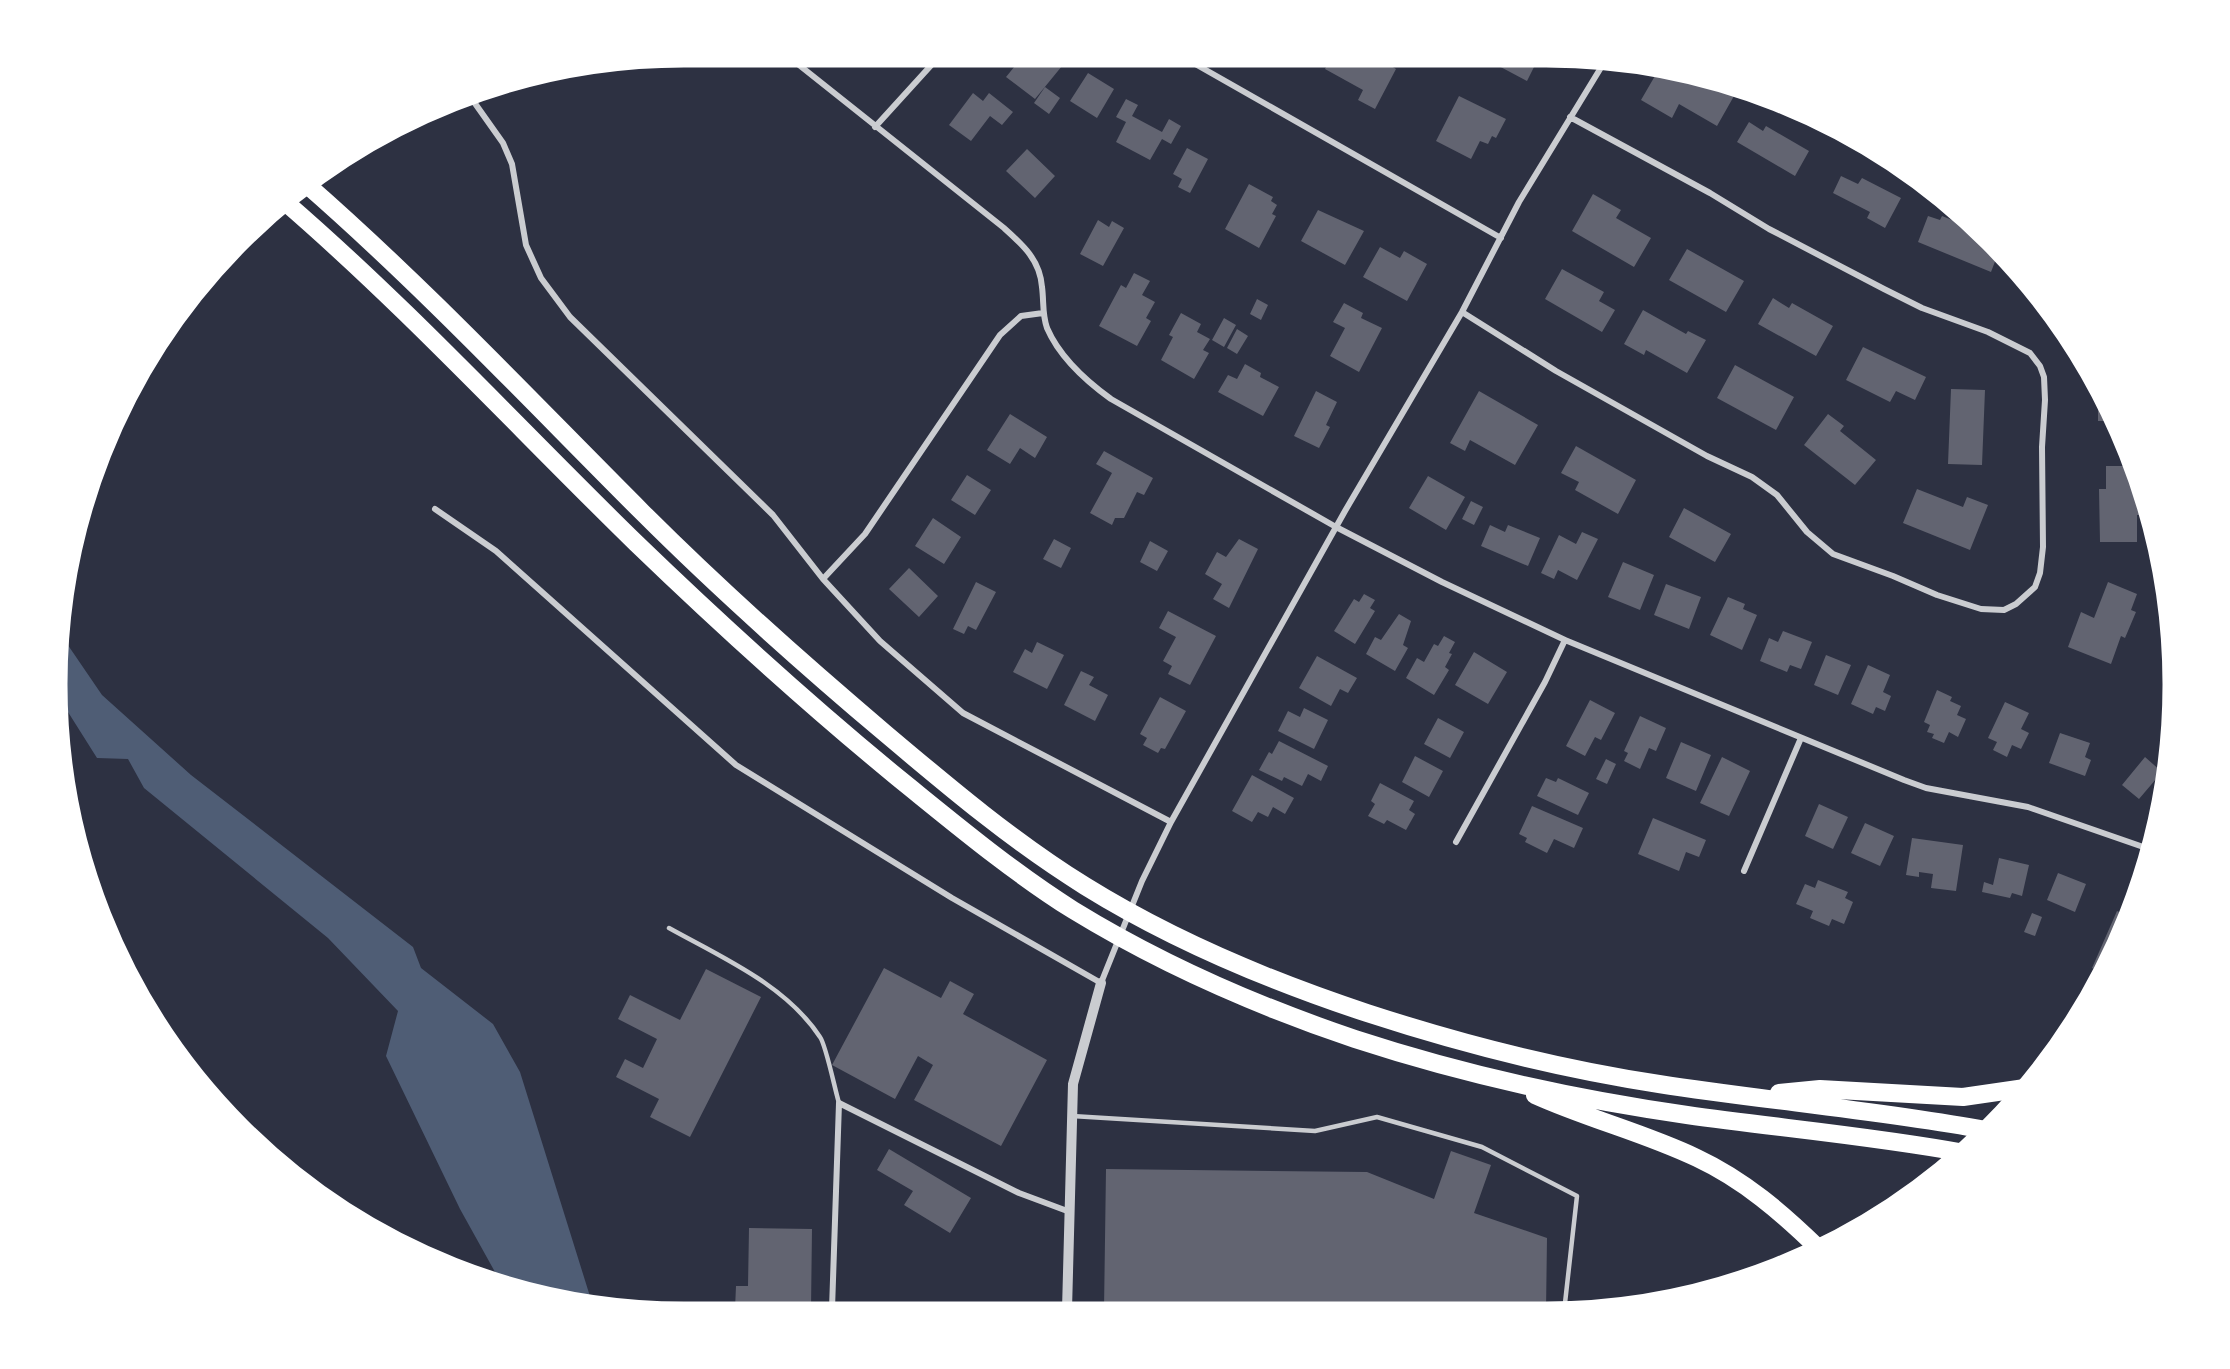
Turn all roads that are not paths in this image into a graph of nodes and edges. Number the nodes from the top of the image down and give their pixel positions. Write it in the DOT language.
graph roads {
  1 [pos="800,66"];
  2 [pos="931,66"];
  3 [pos="1199,66"];
  4 [pos="1600,68"];
  5 [pos="475,103"];
  6 [pos="1570,117"];
  7 [pos="876,127"];
  8 [pos="313,190"];
  9 [pos="291,208"];
  10 [pos="1502,238"];
  11 [pos="1462,312"];
  12 [pos="1043,313"];
  13 [pos="435,509"];
  14 [pos="1336,527"];
  15 [pos="823,579"];
  16 [pos="1565,640"];
  17 [pos="1801,738"];
  18 [pos="1171,822"];
  19 [pos="1456,842"];
  20 [pos="2142,847"];
  21 [pos="1744,871"];
  22 [pos="669,928"];
  23 [pos="1101,983"];
  24 [pos="1500,1079"];
  25 [pos="2013,1090"];
  26 [pos="1751,1096"];
  27 [pos="839,1103"];
  28 [pos="1072,1116"];
  29 [pos="1976,1129"];
  30 [pos="1952,1151"];
  31 [pos="1070,1212"];
  32 [pos="1812,1242"];
  33 [pos="832,1303"];
  34 [pos="1067,1303"];
  35 [pos="1565,1303"];
  1 -- 7 [label="street"];
  2 -- 7 [label="street"];
  3 -- 10 [label="street"];
  4 -- 6 [label="street"];
  5 -- 15 [label="street"];
  6 -- 10 [label="street"];
  6 -- 11 [label="street"];
  7 -- 12 [label="street"];
  8 -- 26 [label="highway"];
  9 -- 24 [label="highway"];
  10 -- 11 [label="street"];
  11 -- 14 [label="street"];
  12 -- 14 [label="street"];
  12 -- 15 [label="street"];
  13 -- 23 [label="street"];
  14 -- 16 [label="street"];
  14 -- 18 [label="street"];
  15 -- 18 [label="street"];
  16 -- 17 [label="street"];
  16 -- 19 [label="street"];
  17 -- 20 [label="street"];
  17 -- 21 [label="street"];
  18 -- 23 [label="street"];
  22 -- 27 [label="lane"];
  23 -- 28 [label="street"];
  24 -- 30 [label="highway"];
  24 -- 32 [label="highway"];
  25 -- 26 [label="highway"];
  26 -- 29 [label="highway"];
  27 -- 31 [label="street"];
  27 -- 33 [label="street"];
  28 -- 31 [label="street"];
  28 -- 35 [label="lane"];
  31 -- 34 [label="street"];
}
